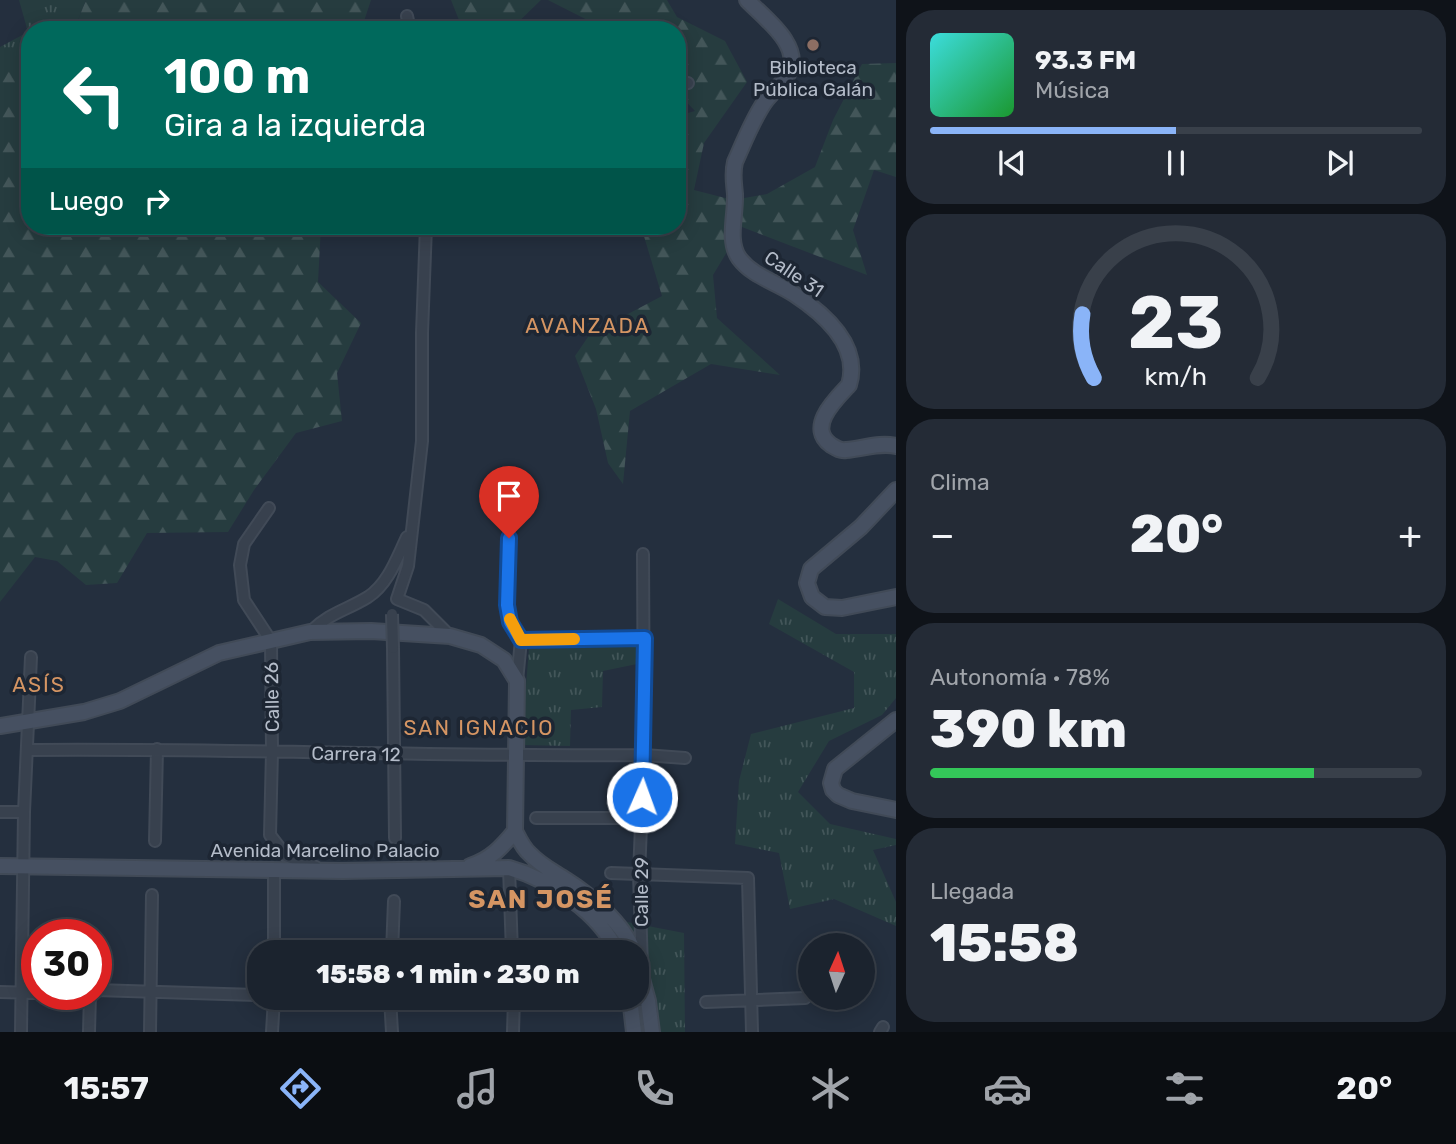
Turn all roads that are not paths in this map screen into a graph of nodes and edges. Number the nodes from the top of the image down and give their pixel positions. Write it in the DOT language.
graph roads {
  1 [pos="747,0"];
  2 [pos="407,16"];
  3 [pos="408,21"];
  4 [pos="426,235"];
  5 [pos="896,446"];
  6 [pos="896,490"];
  7 [pos="270,508"];
  8 [pos="410,531"];
  9 [pos="509,538"];
  10 [pos="643,554"];
  11 [pos="896,597"];
  12 [pos="392,614"];
  13 [pos="310,632"];
  14 [pos="450,636"];
  15 [pos="645,638"];
  16 [pos="521,640"];
  17 [pos="271,641"];
  18 [pos="31,657"];
  19 [pos="517,681"];
  20 [pos="896,720"];
  21 [pos="28,723"];
  22 [pos="0,726"];
  23 [pos="158,749"];
  24 [pos="26,750"];
  25 [pos="272,752"];
  26 [pos="394,755"];
  27 [pos="644,755"];
  28 [pos="517,756"];
  29 [pos="685,758"];
  30 [pos="896,810"];
  31 [pos="0,812"];
  32 [pos="24,812"];
  33 [pos="536,818"];
  34 [pos="642,818"];
  35 [pos="515,831"];
  36 [pos="395,838"];
  37 [pos="155,841"];
  38 [pos="0,866"];
  39 [pos="23,866"];
  40 [pos="509,868"];
  41 [pos="274,870"];
  42 [pos="325,870"];
  43 [pos="458,870"];
  44 [pos="611,873"];
  45 [pos="639,874"];
  46 [pos="152,895"];
  47 [pos="394,901"];
  48 [pos="22,919"];
  49 [pos="274,940"];
  50 [pos="392,940"];
  51 [pos="512,940"];
  52 [pos="612,940"];
  53 [pos="626,940"];
  54 [pos="642,940"];
  55 [pos="112,991"];
  56 [pos="0,992"];
  57 [pos="150,992"];
  58 [pos="21,993"];
  59 [pos="247,995"];
  60 [pos="798,998"];
  61 [pos="750,1000"];
  62 [pos="706,1002"];
  63 [pos="649,1009"];
  64 [pos="21,1010"];
  65 [pos="90,1010"];
  66 [pos="273,1010"];
  67 [pos="391,1010"];
  68 [pos="514,1010"];
  69 [pos="631,1010"];
  70 [pos="21,1032"];
  71 [pos="89,1032"];
  72 [pos="150,1032"];
  73 [pos="272,1032"];
  74 [pos="392,1032"];
  75 [pos="513,1032"];
  76 [pos="634,1032"];
  77 [pos="652,1032"];
  78 [pos="752,1032"];
  1 -- 5 [label="main road, Calle 31"];
  2 -- 3 [label="street"];
  4 -- 8 [label="street"];
  6 -- 11 [label="main road"];
  7 -- 17 [label="street, Calle 26"];
  8 -- 13 [label="street"];
  8 -- 14 [label="street"];
  9 -- 16 [label="street"];
  10 -- 15 [label="street, Calle 29"];
  12 -- 26 [label="street, bridge"];
  13 -- 14 [label="main road"];
  13 -- 17 [label="main road"];
  14 -- 19 [label="main road"];
  15 -- 16 [label="street"];
  15 -- 27 [label="street, Calle 29"];
  16 -- 19 [label="street"];
  17 -- 21 [label="main road"];
  17 -- 25 [label="street, Calle 26"];
  18 -- 21 [label="street"];
  19 -- 28 [label="main road"];
  20 -- 30 [label="main road"];
  21 -- 22 [label="main road"];
  21 -- 24 [label="street"];
  23 -- 24 [label="street, Carrera 12"];
  23 -- 25 [label="street, Carrera 12"];
  23 -- 37 [label="street"];
  24 -- 32 [label="street"];
  25 -- 26 [label="street, Carrera 12"];
  25 -- 42 [label="street, Calle 26"];
  26 -- 28 [label="street, Carrera 12"];
  26 -- 36 [label="street"];
  27 -- 28 [label="street, Carrera 12"];
  27 -- 29 [label="street, Carrera 12"];
  27 -- 34 [label="street, Calle 29"];
  28 -- 35 [label="main road"];
  31 -- 32 [label="street"];
  32 -- 39 [label="street"];
  33 -- 34 [label="street"];
  34 -- 45 [label="street, Calle 29"];
  35 -- 43 [label="main road"];
  35 -- 53 [label="main road"];
  38 -- 39 [label="main road, Avenida Marcelino Palacio"];
  39 -- 41 [label="main road, Avenida Marcelino Palacio"];
  39 -- 48 [label="street"];
  40 -- 43 [label="main road, Avenida Marcelino Palacio"];
  40 -- 51 [label="street"];
  40 -- 52 [label="main road, Avenida Marcelino Palacio"];
  41 -- 42 [label="main road, Avenida Marcelino Palacio"];
  41 -- 49 [label="street"];
  42 -- 43 [label="main road, Avenida Marcelino Palacio"];
  44 -- 45 [label="street"];
  45 -- 54 [label="street, Calle 29"];
  45 -- 61 [label="street"];
  46 -- 57 [label="street"];
  47 -- 50 [label="street"];
  55 -- 57 [label="street"];
  56 -- 58 [label="street"];
  57 -- 59 [label="street"];
  57 -- 72 [label="street"];
  60 -- 61 [label="street"];
  61 -- 62 [label="street"];
  61 -- 78 [label="street"];
  63 -- 77 [label="main road"];
  64 -- 70 [label="street"];
  65 -- 71 [label="street"];
  66 -- 73 [label="street"];
  67 -- 74 [label="street"];
  68 -- 75 [label="street"];
  69 -- 76 [label="main road"];
}
